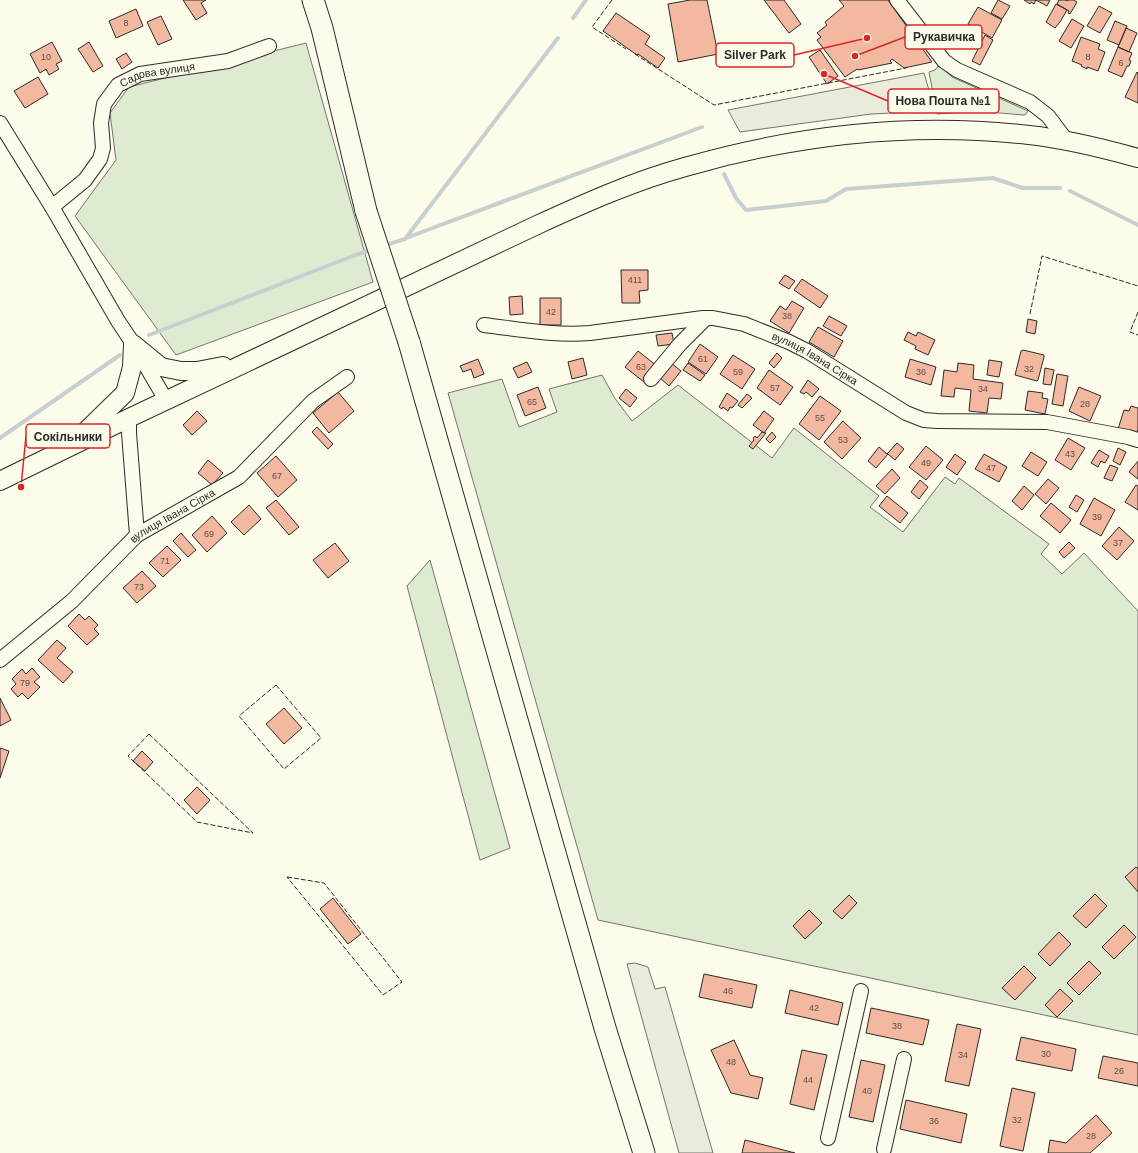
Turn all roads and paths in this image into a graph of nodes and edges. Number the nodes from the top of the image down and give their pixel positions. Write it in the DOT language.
graph roads {
  1 [pos="313,0"];
  2 [pos="897,0"];
  3 [pos="270,46"];
  4 [pos="0,122"];
  5 [pos="1066,140"];
  6 [pos="1138,158"];
  7 [pos="52,207"];
  8 [pos="706,318"];
  9 [pos="484,324"];
  10 [pos="133,344"];
  11 [pos="250,361"];
  12 [pos="347,377"];
  13 [pos="651,379"];
  14 [pos="166,400"];
  15 [pos="129,418"];
  16 [pos="1138,440"];
  17 [pos="72,445"];
  18 [pos="0,481"];
  19 [pos="137,535"];
  20 [pos="0,660"];
  21 [pos="861,991"];
  22 [pos="904,1059"];
  23 [pos="828,1138"];
  24 [pos="884,1150"];
  25 [pos="644,1153"];
  1 -- 25 [label="highway, bridge"];
  2 -- 5 [label="street"];
  3 -- 7 [label="street, Садова вулиця"];
  4 -- 7 [label="street"];
  5 -- 6 [label="main road"];
  5 -- 11 [label="main road"];
  7 -- 10 [label="street"];
  8 -- 9 [label="street, вулиця Івана Сірка"];
  8 -- 13 [label="street"];
  8 -- 16 [label="street, вулиця Івана Сірка"];
  10 -- 11 [label="main road"];
  10 -- 14 [label="street"];
  10 -- 17 [label="main road"];
  11 -- 14 [label="main road"];
  12 -- 19 [label="street, вулиця Івана Сірка"];
  14 -- 15 [label="main road"];
  15 -- 17 [label="main road"];
  15 -- 19 [label="street"];
  17 -- 18 [label="main road"];
  19 -- 20 [label="street, вулиця Івана Сірка"];
  21 -- 23 [label="street"];
  22 -- 24 [label="street"];
}
